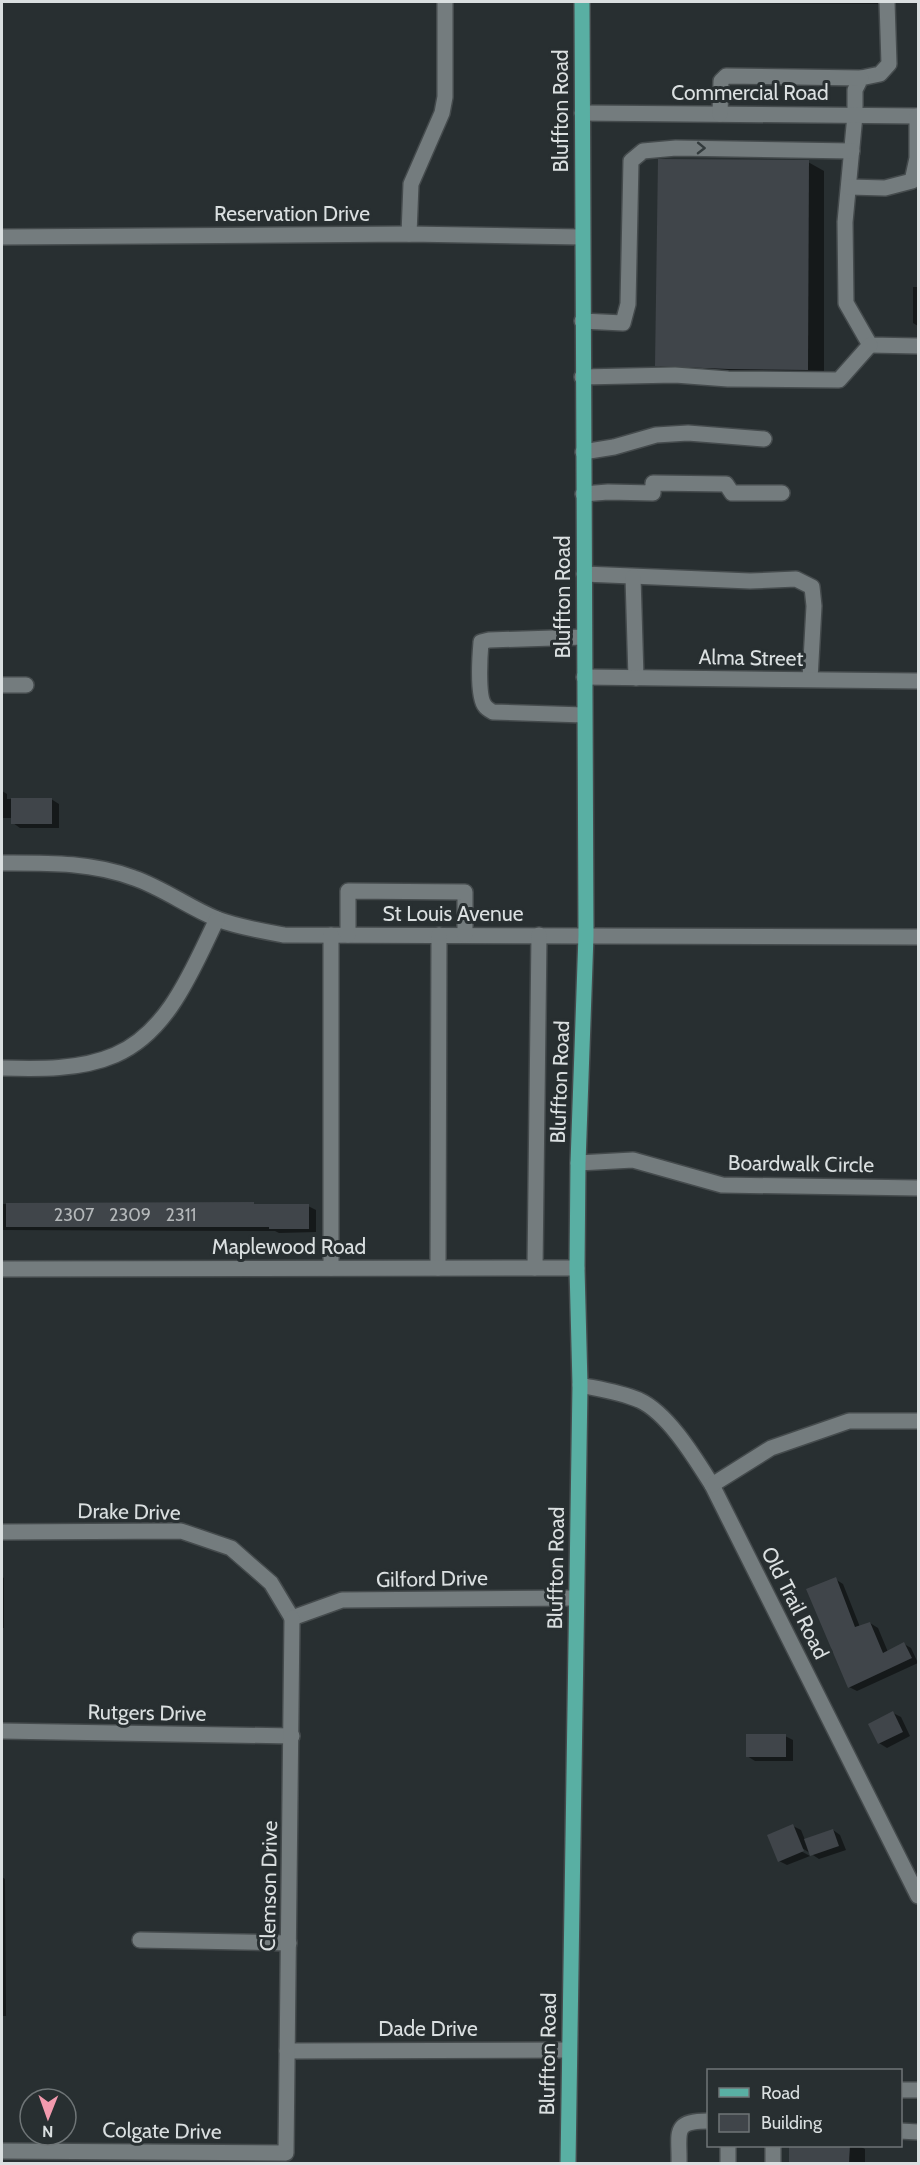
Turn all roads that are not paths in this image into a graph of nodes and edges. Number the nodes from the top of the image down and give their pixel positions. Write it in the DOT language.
graph roads {
  1 [pos="445,2"];
  2 [pos="582,2"];
  3 [pos="887,2"];
  4 [pos="861,78"];
  5 [pos="582,114"];
  6 [pos="720,114"];
  7 [pos="855,115"];
  8 [pos="918,116"];
  9 [pos="852,151"];
  10 [pos="849,186"];
  11 [pos="409,234"];
  12 [pos="2,237"];
  13 [pos="582,237"];
  14 [pos="582,321"];
  15 [pos="870,345"];
  16 [pos="918,346"];
  17 [pos="582,377"];
  18 [pos="764,440"];
  19 [pos="583,452"];
  20 [pos="782,493"];
  21 [pos="583,494"];
  22 [pos="584,574"];
  23 [pos="633,577"];
  24 [pos="584,637"];
  25 [pos="584,677"];
  26 [pos="636,678"];
  27 [pos="810,680"];
  28 [pos="918,681"];
  29 [pos="2,685"];
  30 [pos="26,685"];
  31 [pos="584,715"];
  32 [pos="2,863"];
  33 [pos="217,919"];
  34 [pos="332,935"];
  35 [pos="348,935"];
  36 [pos="439,935"];
  37 [pos="465,935"];
  38 [pos="539,935"];
  39 [pos="586,935"];
  40 [pos="918,937"];
  41 [pos="2,1068"];
  42 [pos="578,1163"];
  43 [pos="918,1188"];
  44 [pos="331,1268"];
  45 [pos="438,1268"];
  46 [pos="535,1268"];
  47 [pos="577,1268"];
  48 [pos="2,1269"];
  49 [pos="580,1384"];
  50 [pos="918,1421"];
  51 [pos="712,1485"];
  52 [pos="2,1532"];
  53 [pos="576,1598"];
  54 [pos="292,1618"];
  55 [pos="2,1731"];
  56 [pos="292,1736"];
  57 [pos="918,1896"];
  58 [pos="140,1940"];
  59 [pos="289,1942"];
  60 [pos="569,2050"];
  61 [pos="287,2051"];
  62 [pos="902,2090"];
  63 [pos="918,2090"];
  64 [pos="707,2121"];
  65 [pos="902,2131"];
  66 [pos="918,2132"];
  67 [pos="728,2147"];
  68 [pos="773,2147"];
  69 [pos="2,2151"];
  70 [pos="286,2153"];
  71 [pos="568,2163"];
  72 [pos="679,2163"];
  73 [pos="728,2163"];
  74 [pos="773,2163"];
  1 -- 11 [label="street"];
  2 -- 5 [label="main road, Bluffton Road"];
  3 -- 4 [label="street"];
  4 -- 6 [label="street"];
  4 -- 7 [label="street"];
  5 -- 6 [label="street, Commercial Road"];
  5 -- 13 [label="main road, Bluffton Road"];
  6 -- 7 [label="street, Commercial Road"];
  7 -- 8 [label="street, Commercial Road"];
  7 -- 9 [label="street"];
  8 -- 10 [label="street"];
  9 -- 10 [label="street"];
  14 -- 9 [label="street, one-way"];
  10 -- 15 [label="street"];
  11 -- 12 [label="street, Reservation Drive"];
  11 -- 13 [label="street, Reservation Drive"];
  13 -- 14 [label="main road, Bluffton Road"];
  14 -- 17 [label="main road, Bluffton Road"];
  15 -- 16 [label="street"];
  15 -- 17 [label="street"];
  17 -- 19 [label="main road, Bluffton Road"];
  18 -- 19 [label="street"];
  19 -- 21 [label="main road, Bluffton Road"];
  20 -- 21 [label="street"];
  21 -- 22 [label="main road, Bluffton Road"];
  22 -- 23 [label="street"];
  22 -- 24 [label="main road, Bluffton Road"];
  23 -- 26 [label="street"];
  23 -- 27 [label="street"];
  24 -- 25 [label="main road, Bluffton Road"];
  24 -- 31 [label="street"];
  25 -- 26 [label="street, Alma Street"];
  25 -- 31 [label="main road, Bluffton Road"];
  26 -- 27 [label="street, Alma Street"];
  27 -- 28 [label="street, Alma Street"];
  29 -- 30 [label="street"];
  31 -- 39 [label="main road, Bluffton Road"];
  32 -- 33 [label="street, St Louis Avenue"];
  33 -- 34 [label="street, St Louis Avenue"];
  33 -- 41 [label="street"];
  34 -- 35 [label="street, St Louis Avenue"];
  34 -- 44 [label="street"];
  35 -- 36 [label="street, St Louis Avenue"];
  35 -- 37 [label="street"];
  36 -- 37 [label="street, St Louis Avenue"];
  36 -- 45 [label="street"];
  37 -- 38 [label="street, St Louis Avenue"];
  38 -- 39 [label="street, St Louis Avenue"];
  38 -- 46 [label="street"];
  39 -- 40 [label="street, St Louis Avenue"];
  39 -- 42 [label="main road, Bluffton Road"];
  42 -- 43 [label="street, Boardwalk Circle"];
  42 -- 47 [label="main road, Bluffton Road"];
  44 -- 45 [label="street, Maplewood Road"];
  44 -- 48 [label="street, Maplewood Road"];
  45 -- 46 [label="street, Maplewood Road"];
  46 -- 47 [label="street, Maplewood Road"];
  47 -- 49 [label="main road, Bluffton Road"];
  49 -- 51 [label="street, Old Trail Road"];
  49 -- 53 [label="main road, Bluffton Road"];
  50 -- 51 [label="street"];
  51 -- 57 [label="street, Old Trail Road"];
  52 -- 54 [label="street, Drake Drive"];
  53 -- 54 [label="street, Gilford Drive"];
  53 -- 60 [label="main road, Bluffton Road"];
  54 -- 56 [label="street, Clemson Drive"];
  55 -- 56 [label="street, Rutgers Drive"];
  56 -- 59 [label="street, Clemson Drive"];
  58 -- 59 [label="street"];
  59 -- 61 [label="street, Clemson Drive"];
  60 -- 61 [label="street, Dade Drive"];
  60 -- 71 [label="main road, Bluffton Road"];
  61 -- 70 [label="street, Clemson Drive"];
  62 -- 63 [label="street"];
  64 -- 72 [label="street"];
  65 -- 66 [label="street"];
  67 -- 73 [label="street"];
  68 -- 74 [label="street"];
  69 -- 70 [label="street, Colgate Drive"];
}
